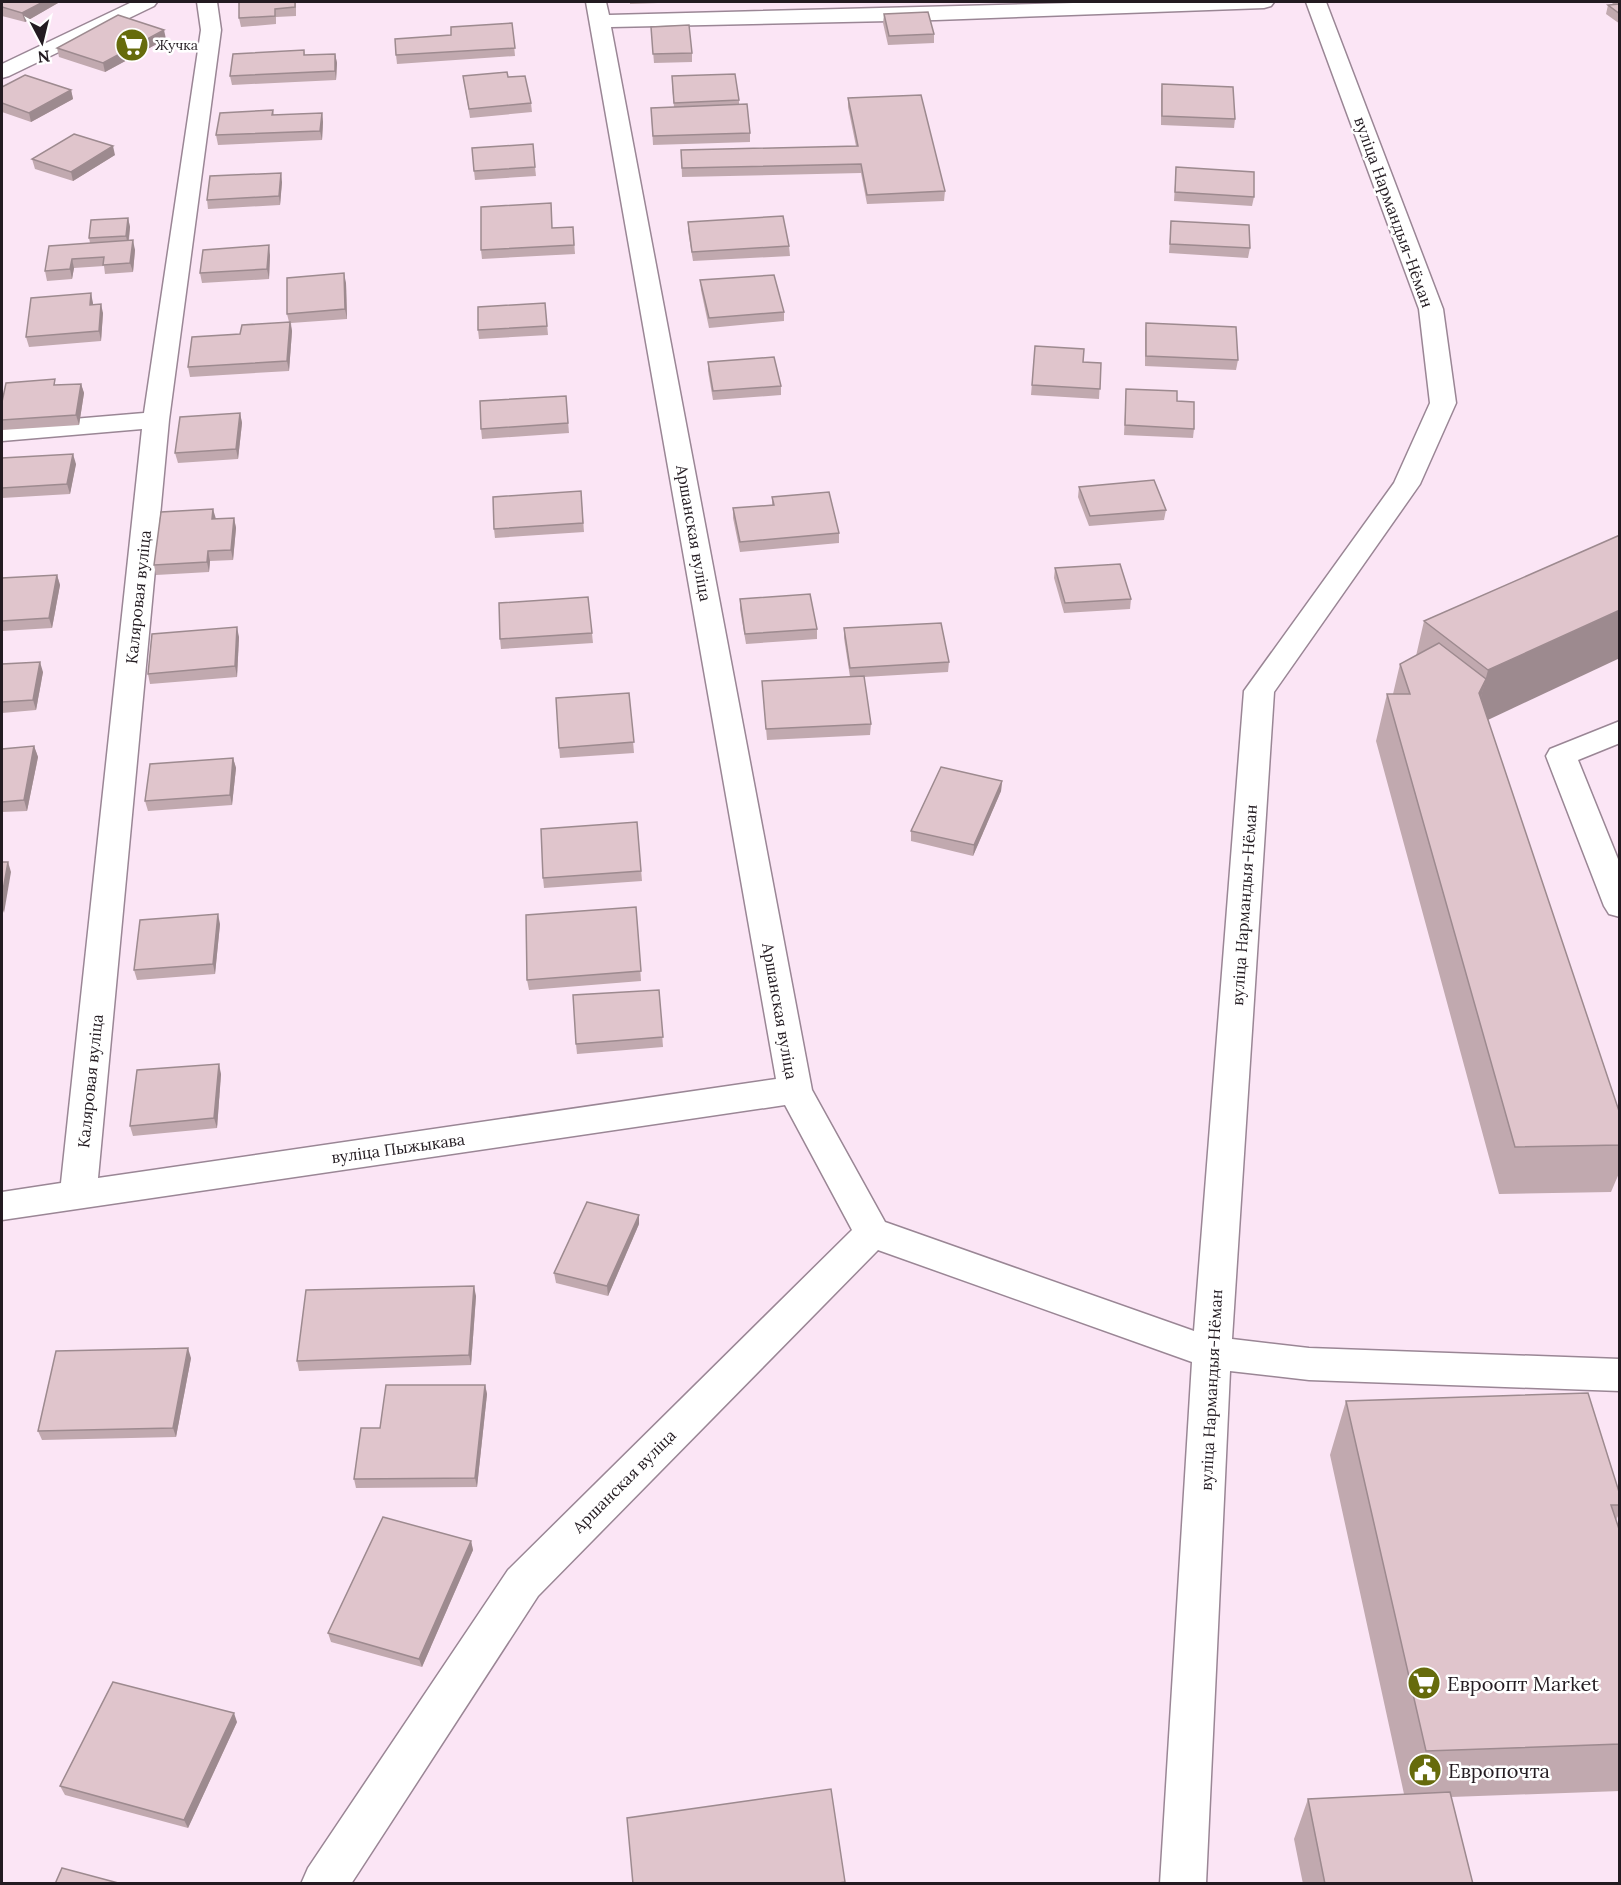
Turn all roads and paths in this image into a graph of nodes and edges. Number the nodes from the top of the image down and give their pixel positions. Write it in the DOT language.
graph roads {
  1 [pos="147,2"];
  2 [pos="207,2"];
  3 [pos="1264,2"];
  4 [pos="1316,2"];
  5 [pos="933,8"];
  6 [pos="598,11"];
  7 [pos="2,72"];
  8 [pos="156,420"];
  9 [pos="2,433"];
  10 [pos="1620,731"];
  11 [pos="1620,906"];
  12 [pos="795,1090"];
  13 [pos="78,1194"];
  14 [pos="2,1206"];
  15 [pos="872,1233"];
  16 [pos="1212,1353"];
  17 [pos="1620,1375"];
  18 [pos="324,1884"];
  19 [pos="1183,1884"];
  1 -- 7 [label="street"];
  2 -- 8 [label="street, Каляровая вуліца"];
  3 -- 5 [label="street"];
  4 -- 16 [label="street, вуліца Нармандыя-Нёман"];
  5 -- 6 [label="street"];
  6 -- 12 [label="street, Аршанская вуліца"];
  8 -- 9 [label="street"];
  8 -- 13 [label="street, Каляровая вуліца"];
  10 -- 11 [label="street"];
  12 -- 13 [label="street, вуліца Пыжыкава"];
  12 -- 15 [label="street, Аршанская вуліца"];
  13 -- 14 [label="street, вуліца Пыжыкава"];
  15 -- 16 [label="street"];
  15 -- 18 [label="street, Аршанская вуліца"];
  16 -- 17 [label="street"];
  16 -- 19 [label="street, вуліца Нармандыя-Нёман"];
}
